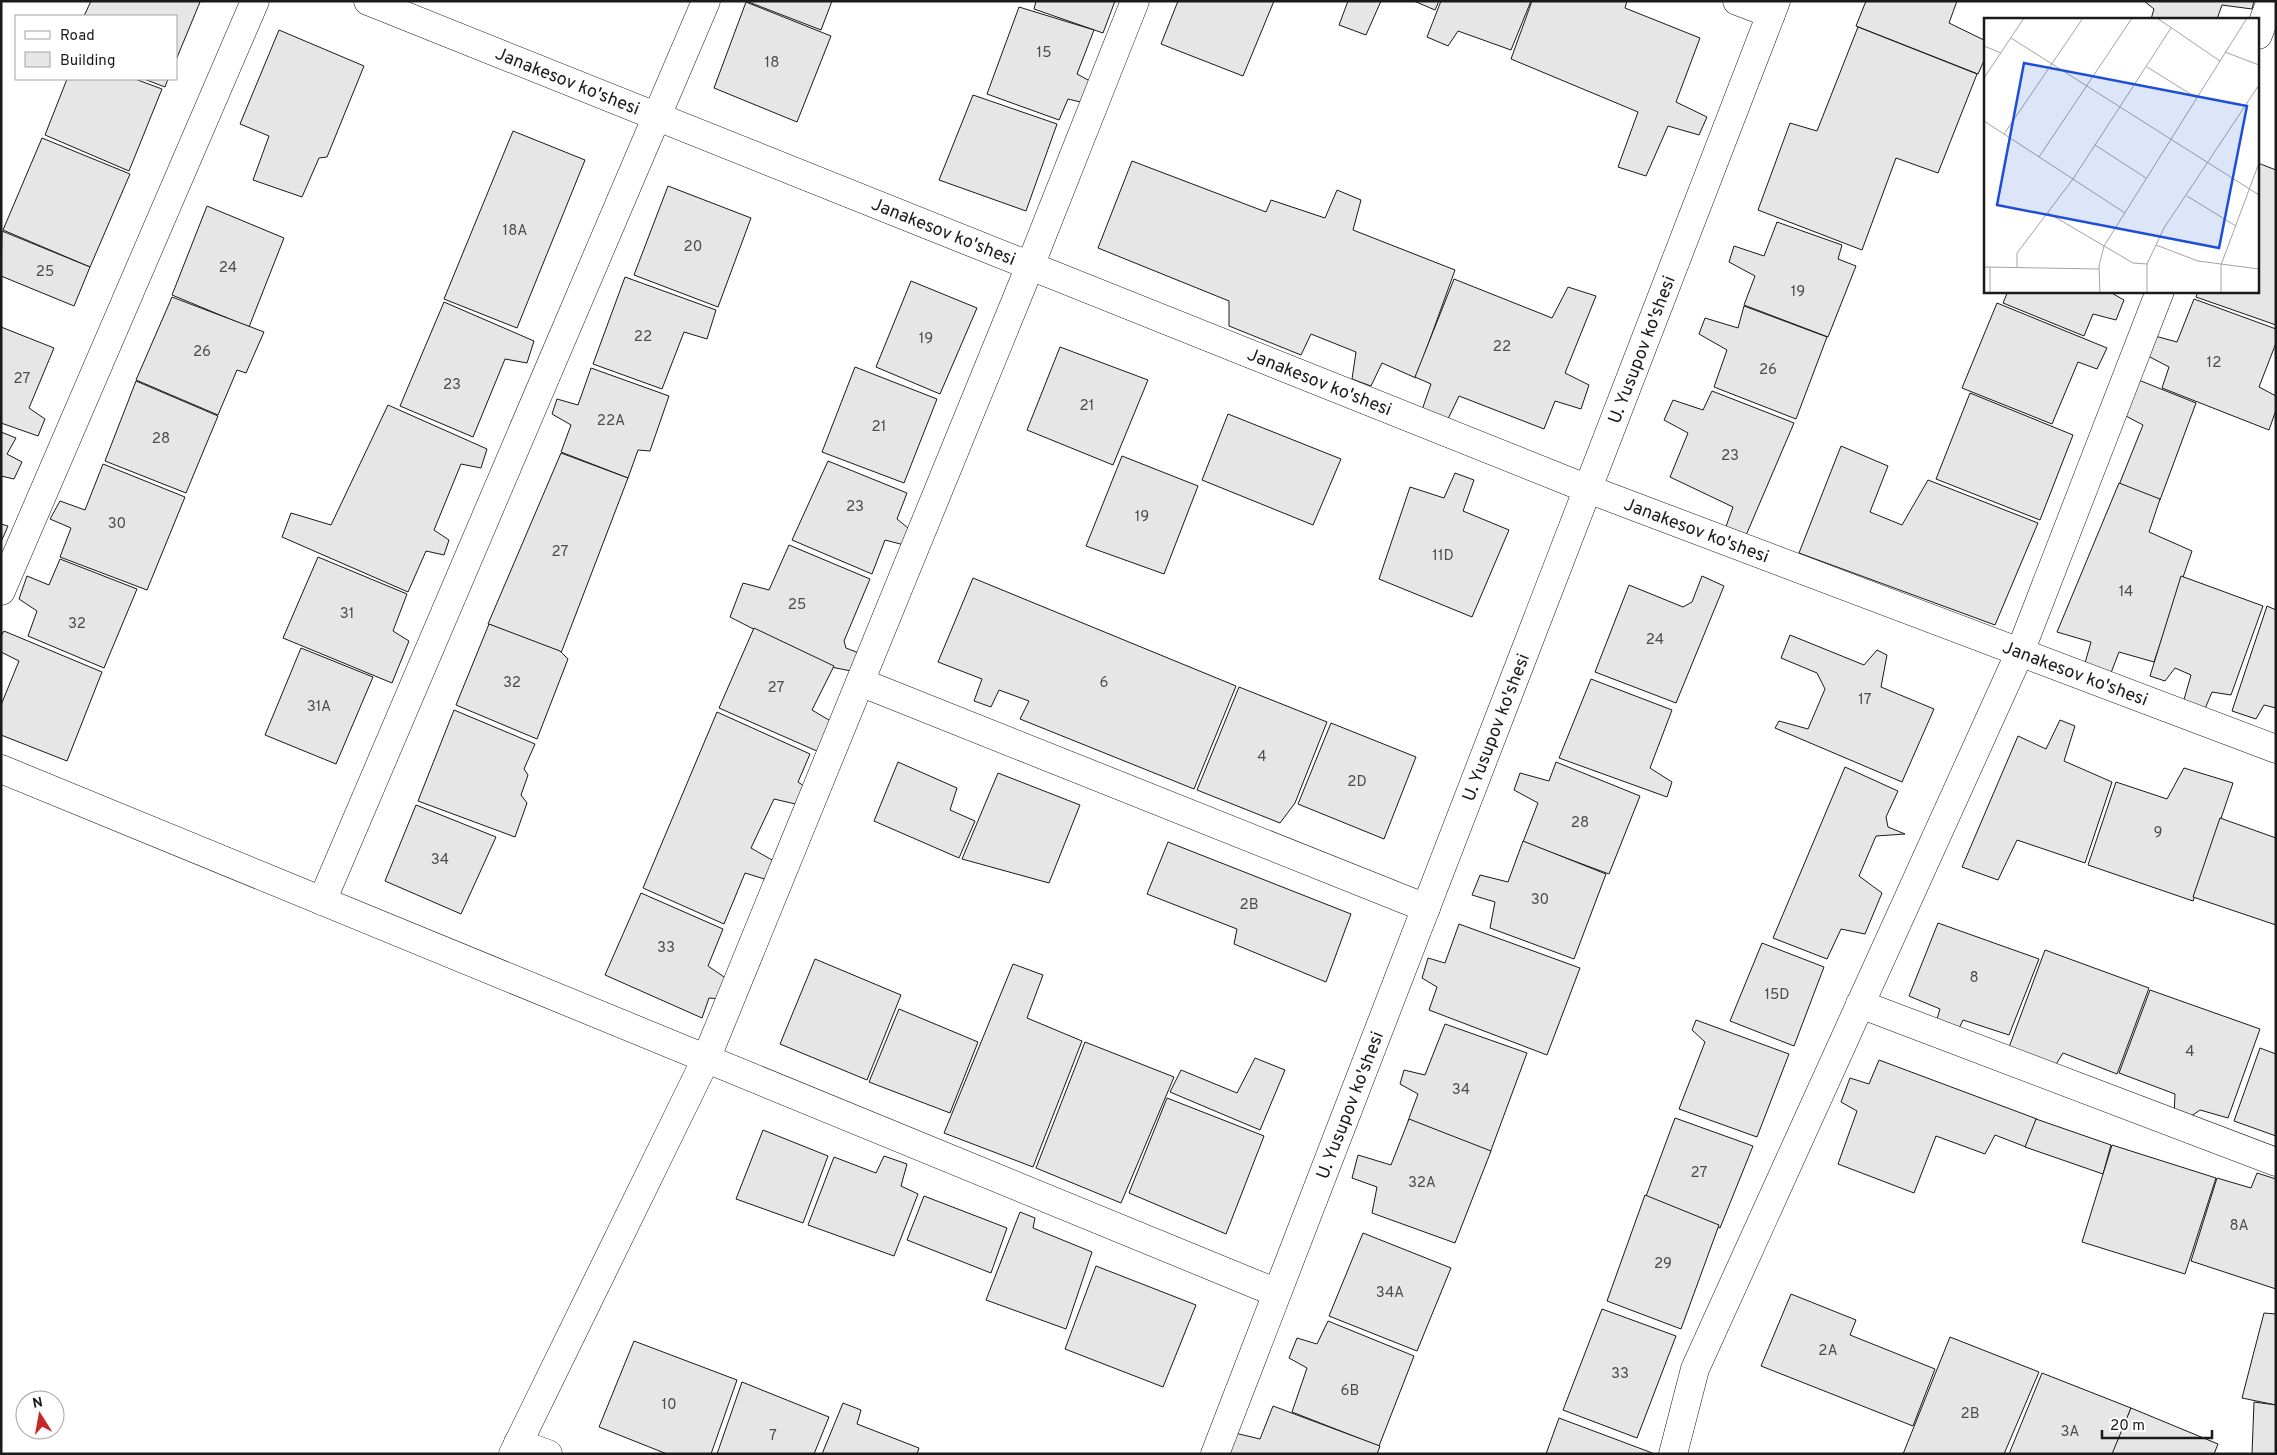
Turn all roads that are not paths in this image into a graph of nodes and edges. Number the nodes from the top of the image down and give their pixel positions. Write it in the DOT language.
graph roads {
  1 [pos="255,1"];
  2 [pos="368,1"];
  3 [pos="706,1"];
  4 [pos="1135,1"];
  5 [pos="1737,1"];
  6 [pos="2272,1"];
  7 [pos="1773,8"];
  8 [pos="2260,31"];
  9 [pos="657,117"];
  10 [pos="1030,266"];
  11 [pos="2160,292"];
  12 [pos="1588,489"];
  13 [pos="1,591"];
  14 [pos="2020,652"];
  15 [pos="860,682"];
  16 [pos="2276,748"];
  17 [pos="1,769"];
  18 [pos="322,901"];
  19 [pos="1426,908"];
  20 [pos="1860,1004"];
  21 [pos="706,1059"];
  22 [pos="2276,1162"];
  23 [pos="1277,1293"];
  24 [pos="515,1449"];
  25 [pos="548,1454"];
  26 [pos="1215,1454"];
  27 [pos="1673,1454"];
  1 -- 13 [label="street"];
  2 -- 9 [label="street, Janakesov ko'shesi"];
  3 -- 9 [label="street"];
  4 -- 10 [label="street"];
  5 -- 7 [label="street"];
  6 -- 8 [label="street"];
  7 -- 12 [label="street, U. Yusupov ko'shesi"];
  9 -- 10 [label="street, Janakesov ko'shesi"];
  9 -- 18 [label="street"];
  10 -- 12 [label="street, Janakesov ko'shesi"];
  10 -- 15 [label="street"];
  11 -- 14 [label="street"];
  12 -- 14 [label="street, Janakesov ko'shesi"];
  12 -- 19 [label="street, U. Yusupov ko'shesi"];
  14 -- 16 [label="street, Janakesov ko'shesi"];
  14 -- 20 [label="street"];
  15 -- 19 [label="street"];
  15 -- 21 [label="street"];
  17 -- 18 [label="street"];
  18 -- 21 [label="street"];
  19 -- 23 [label="street, U. Yusupov ko'shesi"];
  20 -- 22 [label="street"];
  20 -- 27 [label="street"];
  21 -- 23 [label="street"];
  21 -- 24 [label="street"];
  23 -- 26 [label="street, U. Yusupov ko'shesi"];
  24 -- 25 [label="street"];
}
